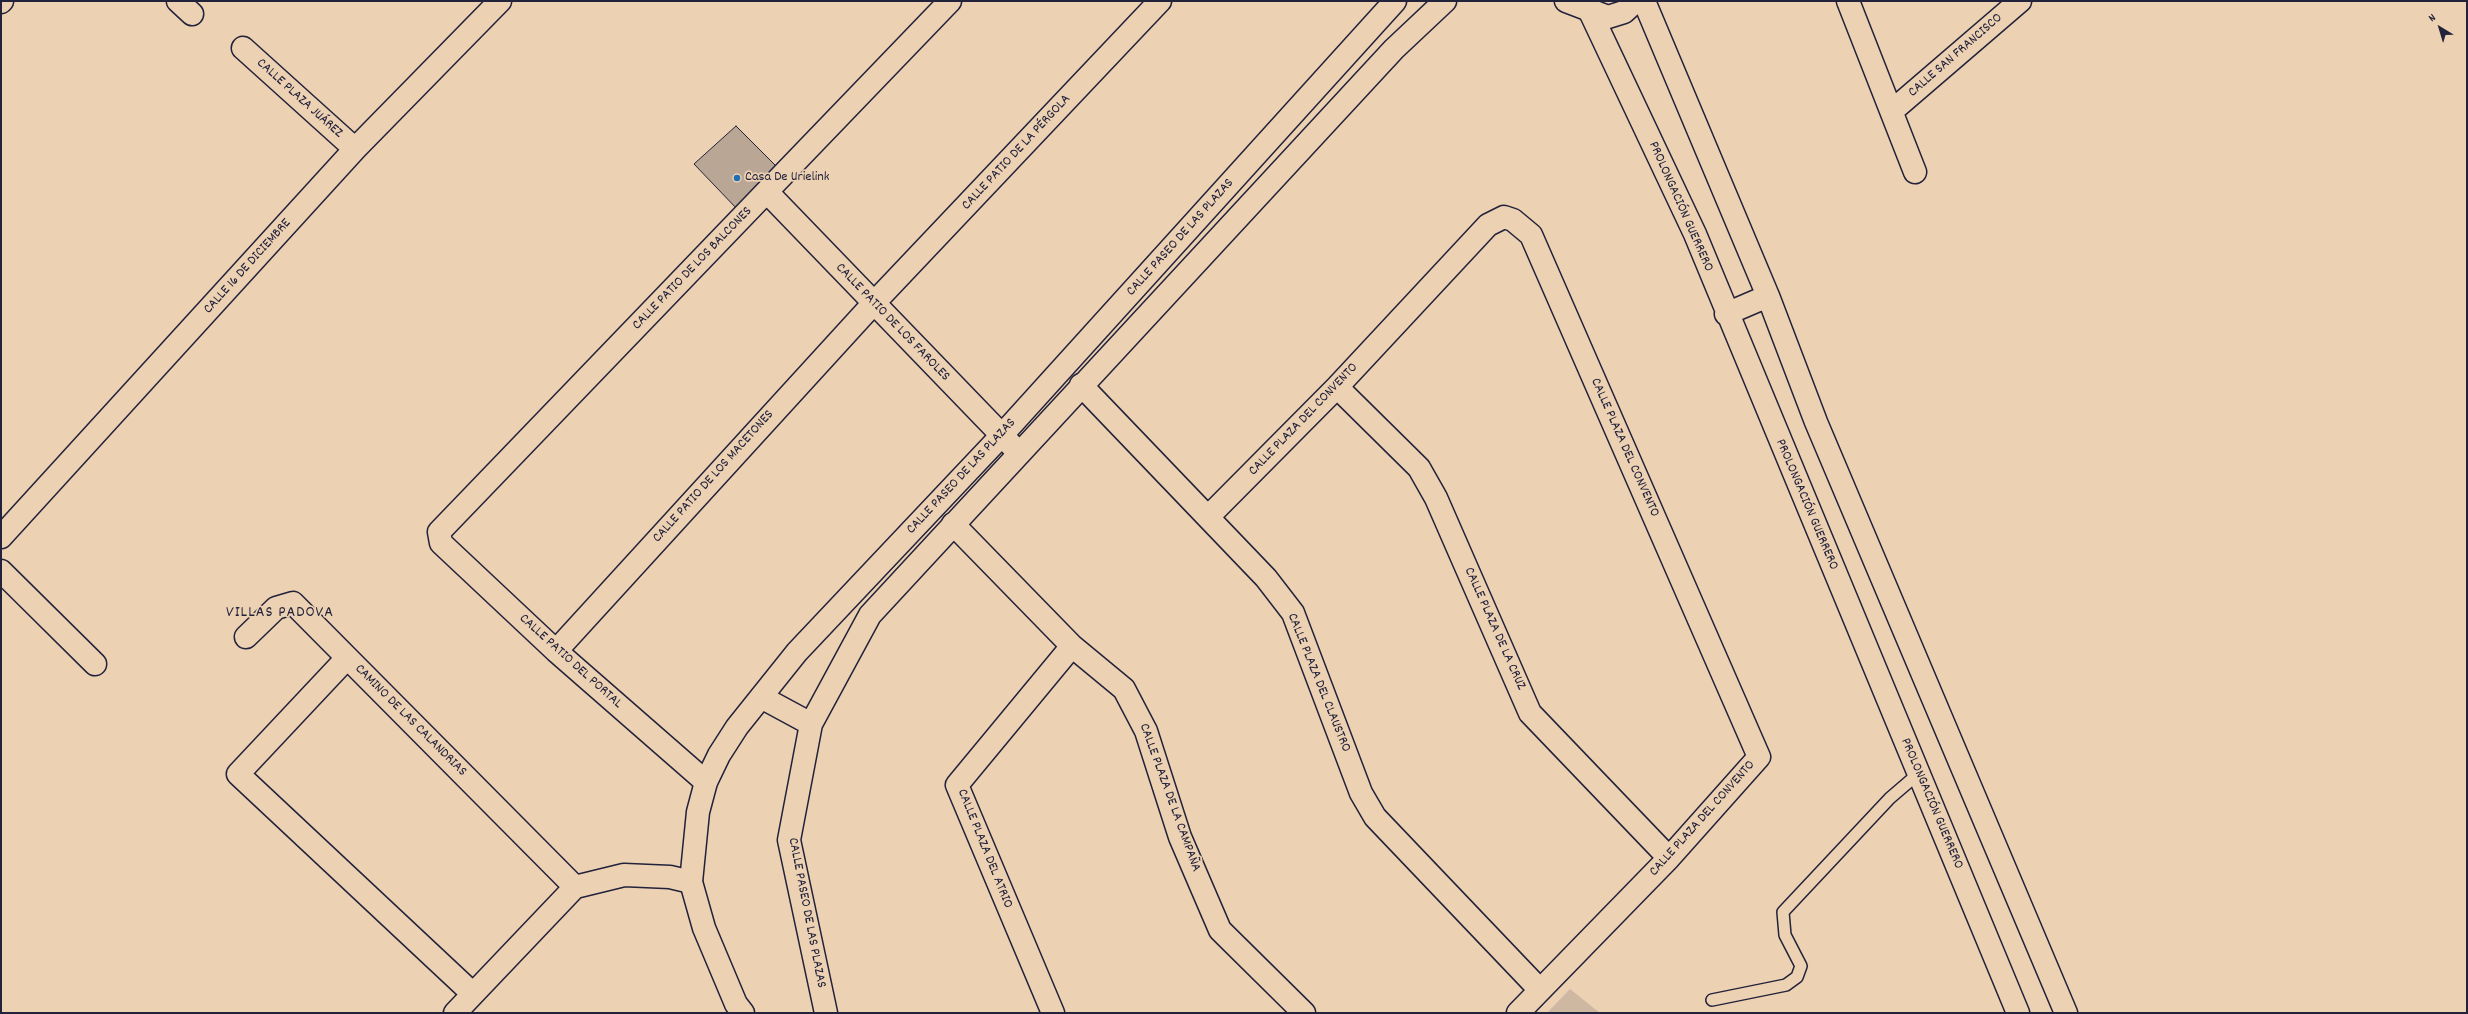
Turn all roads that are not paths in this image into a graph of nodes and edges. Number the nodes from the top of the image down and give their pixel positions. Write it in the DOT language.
graph roads {
  1 [pos="500,1"];
  2 [pos="950,1"];
  3 [pos="1160,1"];
  4 [pos="1395,1"];
  5 [pos="1445,1"];
  6 [pos="1566,1"];
  7 [pos="1636,1"];
  8 [pos="1644,1"];
  9 [pos="1848,1"];
  10 [pos="2020,1"];
  11 [pos="1587,6"];
  12 [pos="243,48"];
  13 [pos="1892,110"];
  14 [pos="355,149"];
  15 [pos="1915,172"];
  16 [pos="767,192"];
  17 [pos="1768,296"];
  18 [pos="873,304"];
  19 [pos="1726,314"];
  20 [pos="1081,385"];
  21 [pos="1337,388"];
  22 [pos="1002,435"];
  23 [pos="1019,453"];
  24 [pos="1208,517"];
  25 [pos="953,524"];
  26 [pos="2,535"];
  27 [pos="439,539"];
  28 [pos="1,571"];
  29 [pos="246,637"];
  30 [pos="1072,646"];
  31 [pos="556,651"];
  32 [pos="347,658"];
  33 [pos="95,664"];
  34 [pos="761,697"];
  35 [pos="811,724"];
  36 [pos="1918,774"];
  37 [pos="706,782"];
  38 [pos="1669,858"];
  39 [pos="691,882"];
  40 [pos="575,886"];
  41 [pos="1540,990"];
  42 [pos="473,994"];
  43 [pos="1712,1000"];
  44 [pos="824,1012"];
  45 [pos="455,1013"];
  46 [pos="743,1013"];
  47 [pos="1053,1013"];
  48 [pos="1304,1013"];
  49 [pos="1518,1013"];
  50 [pos="2018,1013"];
  51 [pos="2066,1013"];
  1 -- 14 [label="street, CALLE 16 DE DICIEMBRE"];
  2 -- 16 [label="street, CALLE PATIO DE LOS BALCONES"];
  3 -- 18 [label="street, CALLE PATIO DE LA PÉRGOLA"];
  4 -- 22 [label="street, CALLE PASEO DE LAS PLAZAS"];
  5 -- 20 [label="street, CALLE PASEO DE LAS PLAZAS"];
  6 -- 11 [label="street"];
  7 -- 11 [label="street"];
  8 -- 17 [label="street"];
  9 -- 13 [label="street"];
  10 -- 13 [label="street, CALLE SAN FRANCISCO"];
  11 -- 19 [label="street, PROLONGACIÓN GUERRERO"];
  12 -- 14 [label="street, CALLE PLAZA JUÁREZ"];
  13 -- 15 [label="street"];
  14 -- 26 [label="street, CALLE 16 DE DICIEMBRE"];
  16 -- 18 [label="street, CALLE PATIO DE LOS FAROLES"];
  16 -- 27 [label="street, CALLE PATIO DE LOS BALCONES"];
  17 -- 19 [label="street"];
  17 -- 51 [label="street"];
  18 -- 22 [label="street, CALLE PATIO DE LOS FAROLES"];
  18 -- 31 [label="street, CALLE PATIO DE LOS MACETONES"];
  19 -- 36 [label="street, PROLONGACIÓN GUERRERO"];
  20 -- 23 [label="street, CALLE PASEO DE LAS PLAZAS"];
  20 -- 24 [label="street, CALLE PLAZA DEL CLAUSTRO"];
  21 -- 24 [label="street, CALLE PLAZA DEL CONVENTO"];
  21 -- 38 [label="street, CALLE PLAZA DE LA CRUZ"];
  21 -- 38 [label="street, CALLE PLAZA DEL CONVENTO"];
  22 -- 23 [label="street, CALLE PATIO DE LOS FAROLES"];
  22 -- 34 [label="street, CALLE PASEO DE LAS PLAZAS"];
  23 -- 25 [label="street, CALLE PASEO DE LAS PLAZAS"];
  24 -- 41 [label="street, CALLE PLAZA DEL CLAUSTRO"];
  25 -- 30 [label="street, CALLE PLAZA DE LA CAMPAÑA"];
  25 -- 35 [label="street, CALLE PASEO DE LAS PLAZAS"];
  27 -- 31 [label="street, CALLE PATIO DEL PORTAL"];
  28 -- 33 [label="street"];
  29 -- 32 [label="street"];
  30 -- 47 [label="street, CALLE PLAZA DEL ATRIO"];
  30 -- 48 [label="street, CALLE PLAZA DE LA CAMPAÑA"];
  31 -- 37 [label="street, CALLE PATIO DEL PORTAL"];
  32 -- 40 [label="street, CAMINO DE LAS CALANDRIAS"];
  32 -- 42 [label="street, CAMINO DE LAS CALANDRIAS"];
  34 -- 35 [label="street"];
  34 -- 37 [label="street, CALLE PASEO DE LAS PLAZAS"];
  35 -- 44 [label="street, CALLE PASEO DE LAS PLAZAS"];
  36 -- 43 [label="lane"];
  36 -- 50 [label="street, PROLONGACIÓN GUERRERO"];
  37 -- 39 [label="street, CALLE PASEO DE LAS PLAZAS"];
  38 -- 41 [label="street, CALLE PLAZA DEL CONVENTO"];
  39 -- 40 [label="street"];
  39 -- 46 [label="street, CALLE PASEO DE LAS PLAZAS"];
  40 -- 42 [label="street"];
  41 -- 49 [label="street, CALLE PLAZA DEL CONVENTO"];
  42 -- 45 [label="street"];
}
